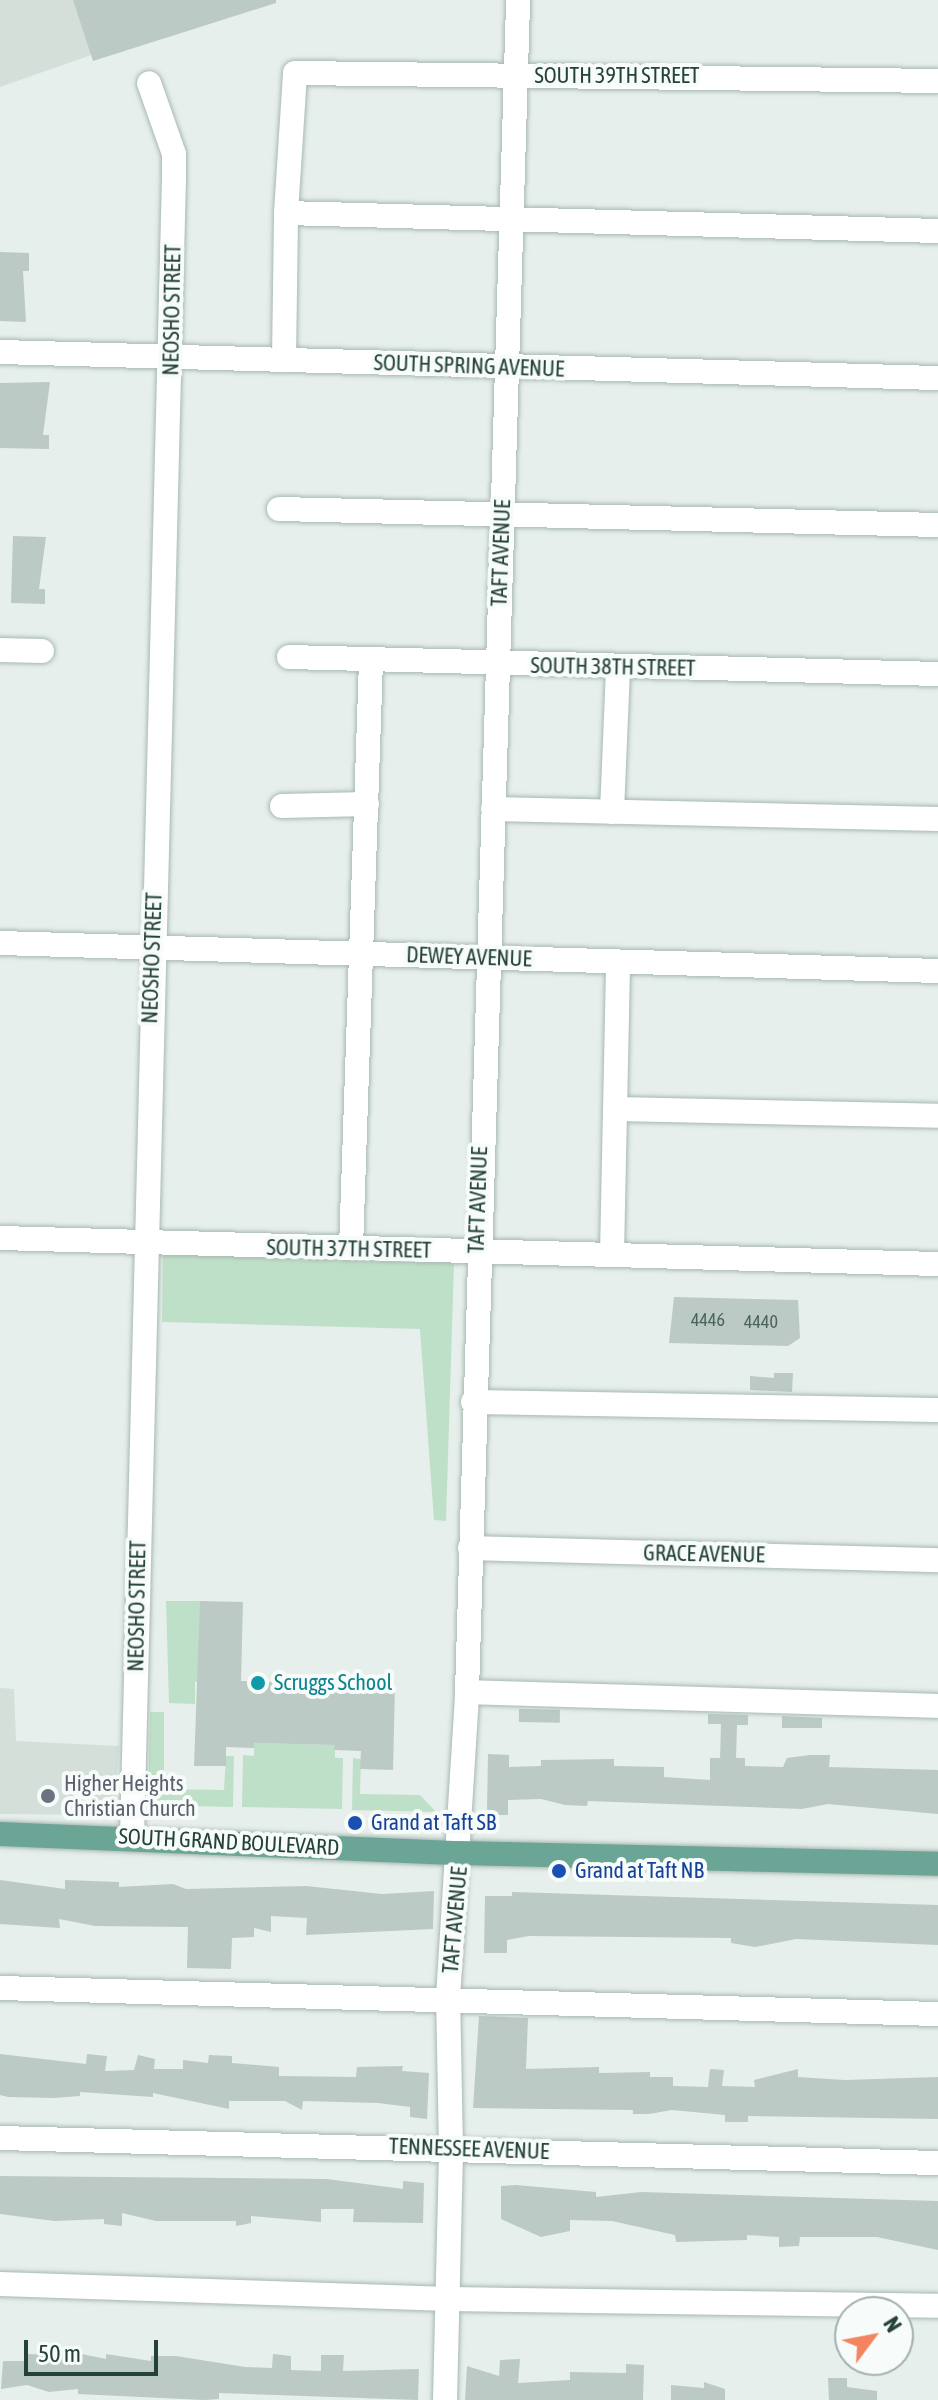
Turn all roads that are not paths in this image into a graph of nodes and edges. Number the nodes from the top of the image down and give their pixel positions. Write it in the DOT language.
graph roads {
  1 [pos="518,0"];
  2 [pos="517,77"];
  3 [pos="938,81"];
  4 [pos="149,83"];
  5 [pos="286,213"];
  6 [pos="511,220"];
  7 [pos="938,231"];
  8 [pos="0,352"];
  9 [pos="171,357"];
  10 [pos="284,360"];
  11 [pos="507,368"];
  12 [pos="938,378"];
  13 [pos="279,509"];
  14 [pos="503,516"];
  15 [pos="938,525"];
  16 [pos="0,650"];
  17 [pos="42,651"];
  18 [pos="289,657"];
  19 [pos="371,660"];
  20 [pos="496,665"];
  21 [pos="618,668"];
  22 [pos="938,674"];
  23 [pos="367,804"];
  24 [pos="282,806"];
  25 [pos="493,809"];
  26 [pos="612,812"];
  27 [pos="938,819"];
  28 [pos="0,943"];
  29 [pos="152,947"];
  30 [pos="364,954"];
  31 [pos="486,957"];
  32 [pos="618,964"];
  33 [pos="938,971"];
  34 [pos="616,1109"];
  35 [pos="938,1116"];
  36 [pos="0,1238"];
  37 [pos="145,1244"];
  38 [pos="351,1248"];
  39 [pos="477,1252"];
  40 [pos="612,1254"];
  41 [pos="938,1264"];
  42 [pos="473,1402"];
  43 [pos="938,1410"];
  44 [pos="470,1548"];
  45 [pos="938,1560"];
  46 [pos="467,1692"];
  47 [pos="938,1706"];
  48 [pos="0,1834"];
  49 [pos="132,1837"];
  50 [pos="460,1853"];
  51 [pos="938,1864"];
  52 [pos="0,1988"];
  53 [pos="448,1998"];
  54 [pos="938,2014"];
  55 [pos="0,2138"];
  56 [pos="451,2149"];
  57 [pos="938,2163"];
  58 [pos="0,2284"];
  59 [pos="449,2299"];
  60 [pos="938,2306"];
  61 [pos="445,2400"];
  1 -- 2 [label="street, TAFT AVENUE"];
  2 -- 3 [label="street, SOUTH 39TH STREET"];
  2 -- 5 [label="street, SOUTH 39TH STREET"];
  2 -- 6 [label="street, TAFT AVENUE"];
  4 -- 9 [label="street, NEOSHO STREET"];
  5 -- 6 [label="street"];
  5 -- 10 [label="street"];
  6 -- 7 [label="street"];
  6 -- 11 [label="street, TAFT AVENUE"];
  8 -- 9 [label="street, SOUTH SPRING AVENUE"];
  9 -- 10 [label="street, SOUTH SPRING AVENUE"];
  9 -- 29 [label="street, NEOSHO STREET"];
  10 -- 11 [label="street, SOUTH SPRING AVENUE"];
  11 -- 12 [label="street, SOUTH SPRING AVENUE"];
  11 -- 14 [label="street, TAFT AVENUE"];
  13 -- 14 [label="street"];
  14 -- 15 [label="street"];
  14 -- 20 [label="street, TAFT AVENUE"];
  16 -- 17 [label="street"];
  18 -- 19 [label="street, SOUTH 38TH STREET"];
  19 -- 20 [label="street, SOUTH 38TH STREET"];
  19 -- 23 [label="street"];
  20 -- 21 [label="street, SOUTH 38TH STREET"];
  20 -- 25 [label="street, TAFT AVENUE"];
  21 -- 22 [label="street, SOUTH 38TH STREET"];
  21 -- 26 [label="street"];
  23 -- 24 [label="street"];
  23 -- 30 [label="street"];
  25 -- 26 [label="street"];
  25 -- 31 [label="street, TAFT AVENUE"];
  26 -- 27 [label="street"];
  28 -- 29 [label="street, DEWEY AVENUE"];
  29 -- 30 [label="street, DEWEY AVENUE"];
  29 -- 37 [label="street, NEOSHO STREET"];
  30 -- 31 [label="street, DEWEY AVENUE"];
  30 -- 38 [label="street"];
  31 -- 32 [label="street, DEWEY AVENUE"];
  31 -- 39 [label="street, TAFT AVENUE"];
  32 -- 33 [label="street, DEWEY AVENUE"];
  32 -- 34 [label="street"];
  34 -- 35 [label="street"];
  34 -- 40 [label="street"];
  36 -- 37 [label="street, SOUTH 37TH STREET"];
  37 -- 38 [label="street, SOUTH 37TH STREET"];
  37 -- 49 [label="street, NEOSHO STREET"];
  38 -- 39 [label="street, SOUTH 37TH STREET"];
  39 -- 40 [label="street, SOUTH 37TH STREET"];
  39 -- 42 [label="street, TAFT AVENUE"];
  40 -- 41 [label="street, SOUTH 37TH STREET"];
  42 -- 43 [label="street"];
  42 -- 44 [label="street, TAFT AVENUE"];
  44 -- 45 [label="street, GRACE AVENUE"];
  44 -- 46 [label="street, TAFT AVENUE"];
  46 -- 47 [label="street"];
  46 -- 50 [label="street, TAFT AVENUE"];
  48 -- 49 [label="main road, SOUTH GRAND BOULEVARD"];
  49 -- 50 [label="main road, SOUTH GRAND BOULEVARD"];
  50 -- 51 [label="main road, SOUTH GRAND BOULEVARD"];
  50 -- 53 [label="street, TAFT AVENUE"];
  52 -- 53 [label="street"];
  53 -- 54 [label="street"];
  53 -- 56 [label="street, TAFT AVENUE"];
  55 -- 56 [label="street, TENNESSEE AVENUE"];
  56 -- 57 [label="street, TENNESSEE AVENUE"];
  56 -- 59 [label="street, TAFT AVENUE"];
  58 -- 59 [label="street"];
  59 -- 60 [label="street"];
  59 -- 61 [label="street, TAFT AVENUE"];
}
